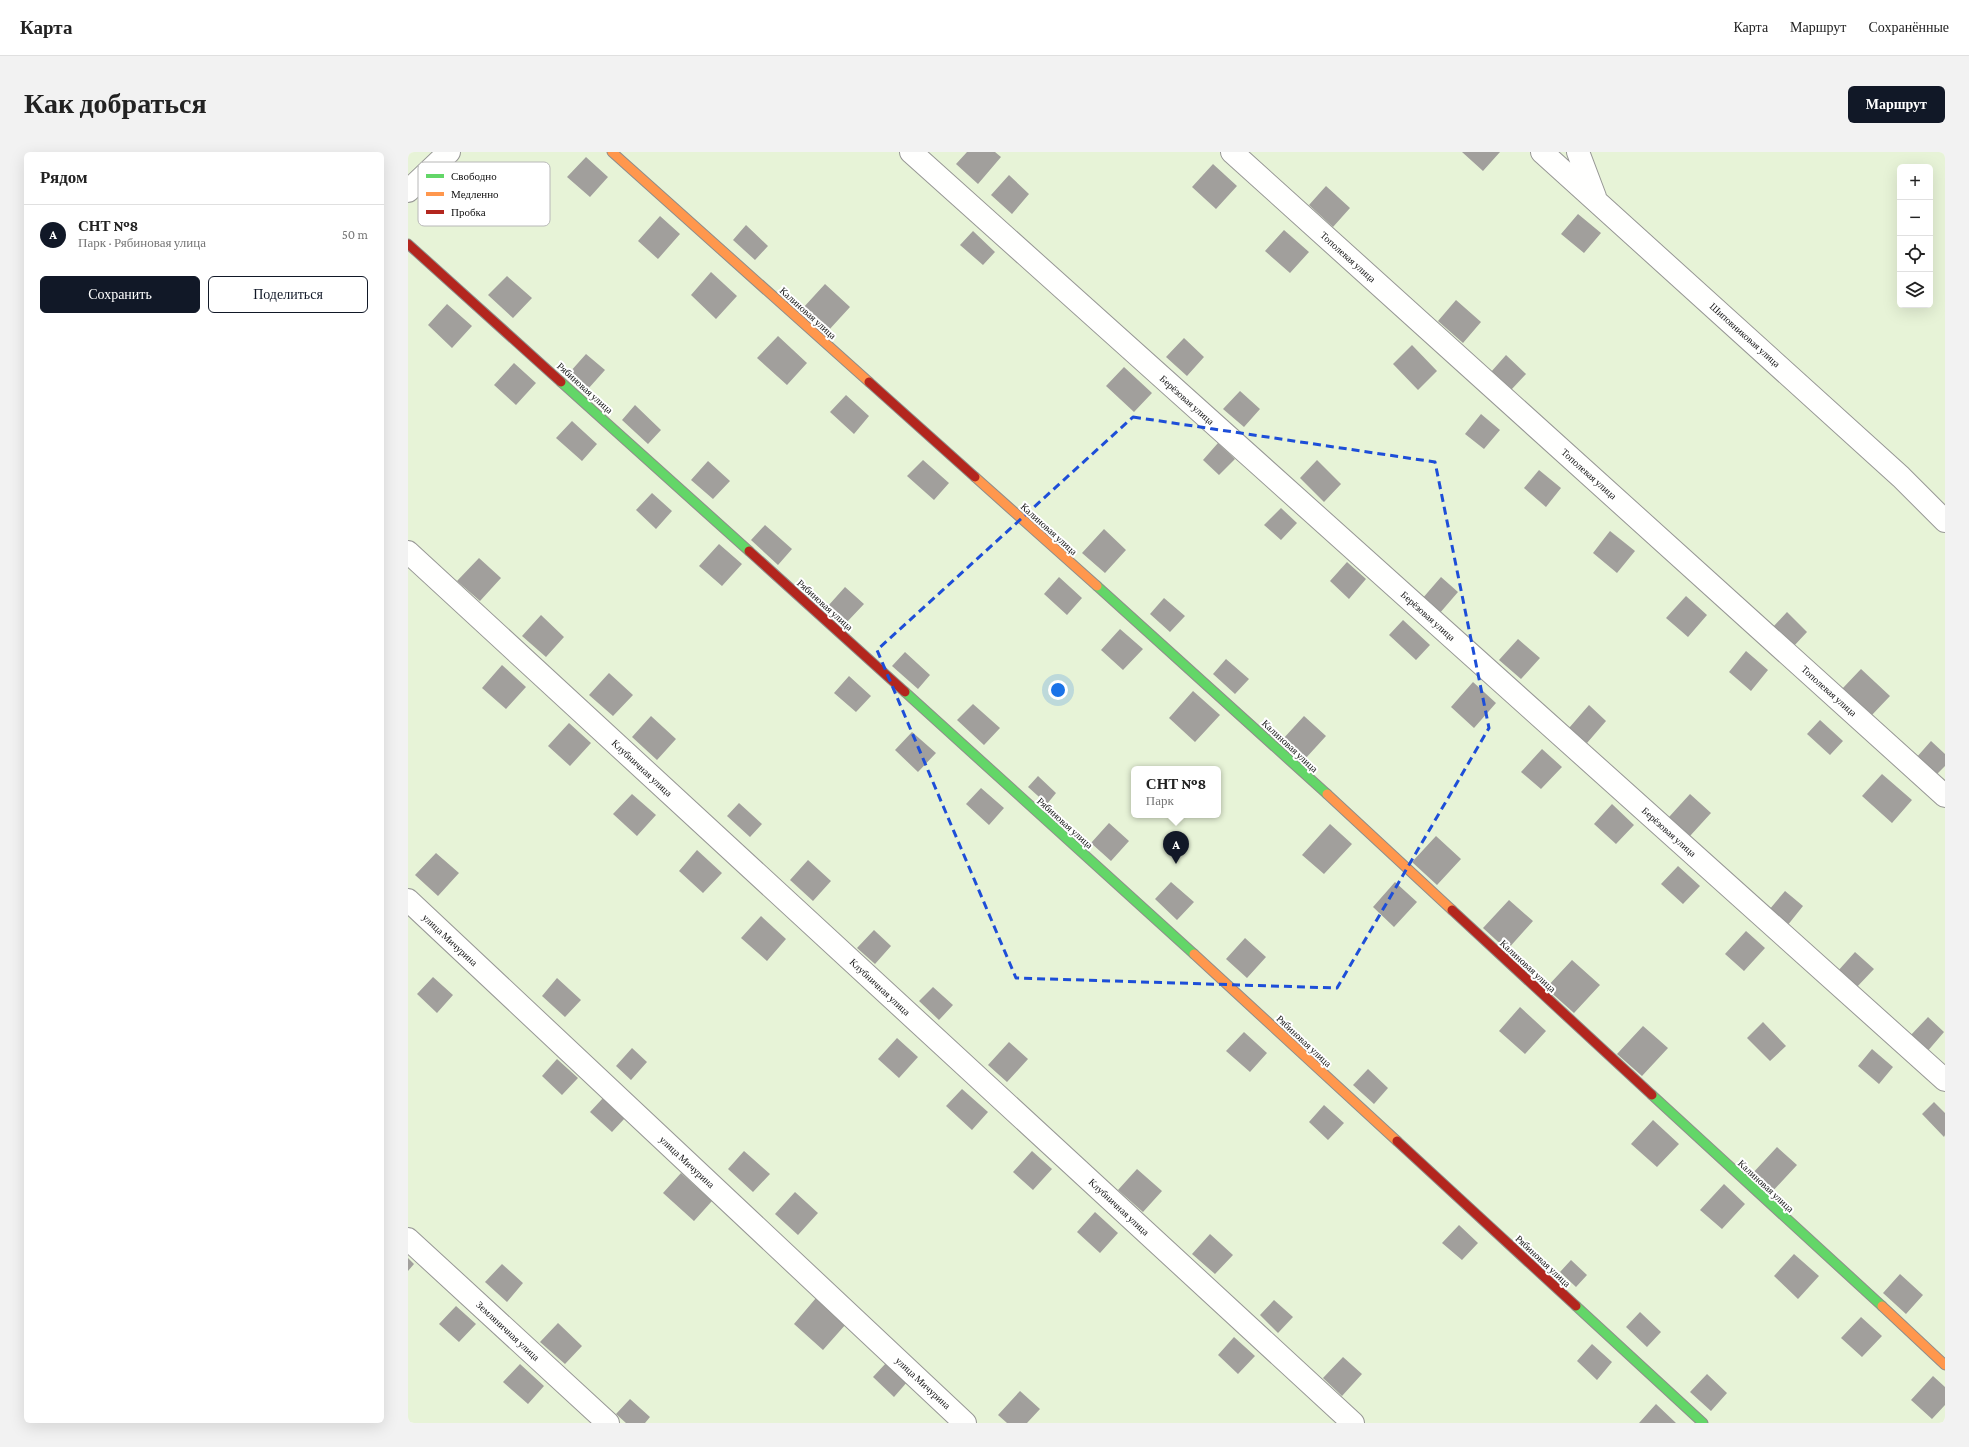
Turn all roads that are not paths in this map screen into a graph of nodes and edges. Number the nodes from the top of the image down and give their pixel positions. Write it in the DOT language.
graph roads {
  1 [pos="449,152"];
  2 [pos="612,152"];
  3 [pos="911,152"];
  4 [pos="1232,152"];
  5 [pos="1542,152"];
  6 [pos="1578,152"];
  7 [pos="438,162"];
  8 [pos="418,181"];
  9 [pos="408,190"];
  10 [pos="1596,200"];
  11 [pos="408,244"];
  12 [pos="1945,521"];
  13 [pos="408,552"];
  14 [pos="1945,796"];
  15 [pos="408,900"];
  16 [pos="1945,1080"];
  17 [pos="408,1239"];
  18 [pos="1945,1365"];
  19 [pos="608,1423"];
  20 [pos="965,1423"];
  21 [pos="1353,1423"];
  22 [pos="1704,1423"];
  1 -- 7 [label="street"];
  2 -- 18 [label="street, Калиновая улица"];
  3 -- 16 [label="street, Берёзовая улица"];
  4 -- 14 [label="street, Тополевая улица"];
  5 -- 10 [label="street, Шиповниковая улица"];
  6 -- 10 [label="street"];
  8 -- 9 [label="street"];
  10 -- 12 [label="street, Шиповниковая улица"];
  11 -- 22 [label="street, Рябиновая улица"];
  13 -- 21 [label="street, Клубничная улица"];
  15 -- 20 [label="street, улица Мичурина"];
  17 -- 19 [label="street, Земляничная улица"];
}
